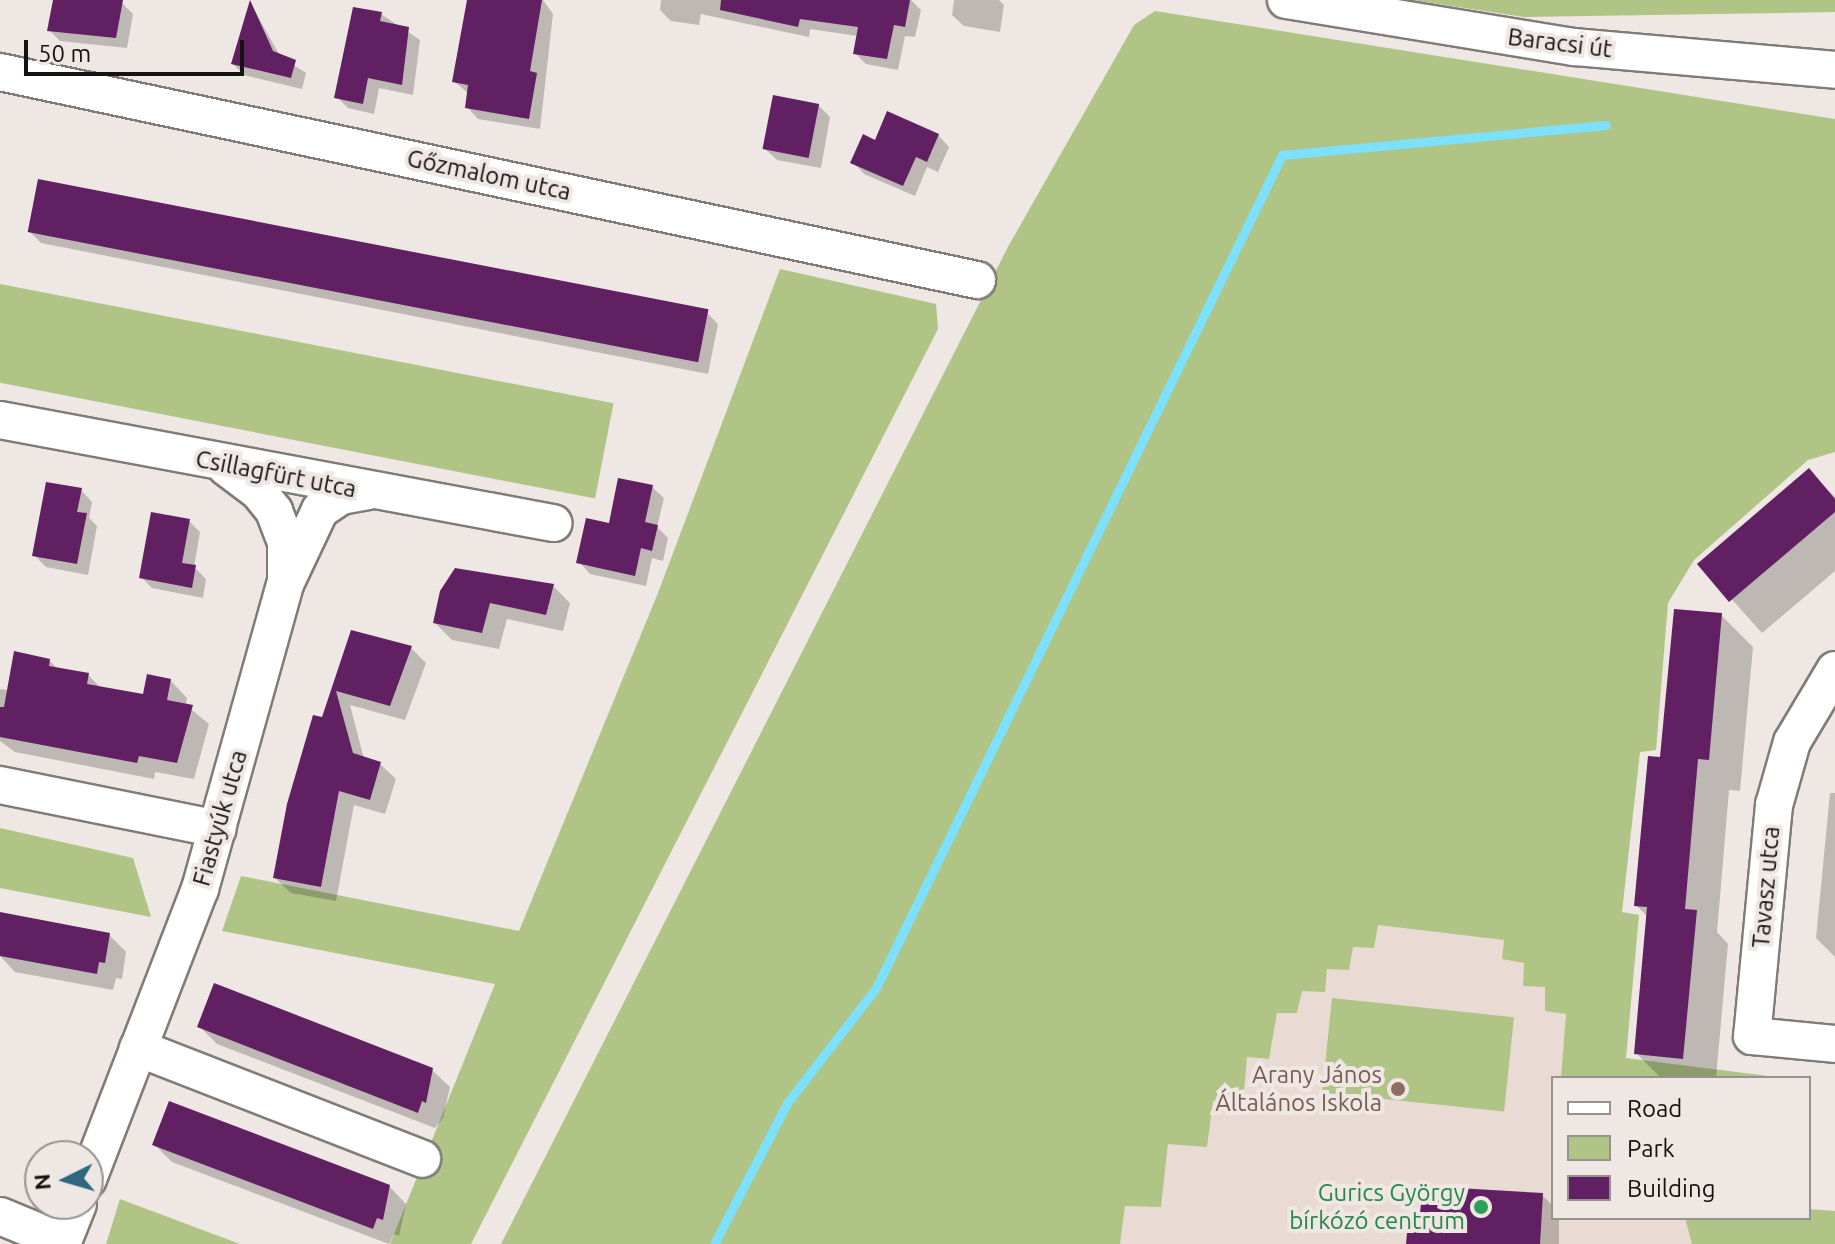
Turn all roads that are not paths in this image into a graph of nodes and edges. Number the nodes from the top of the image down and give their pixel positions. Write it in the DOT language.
graph roads {
  1 [pos="1286,0"];
  2 [pos="1835,70"];
  3 [pos="0,72"];
  4 [pos="977,280"];
  5 [pos="0,420"];
  6 [pos="222,464"];
  7 [pos="369,491"];
  8 [pos="553,523"];
  9 [pos="286,582"];
  10 [pos="1835,670"];
  11 [pos="0,785"];
  12 [pos="218,829"];
  13 [pos="1835,1044"];
  14 [pos="138,1048"];
  15 [pos="103,1140"];
  16 [pos="422,1159"];
  17 [pos="0,1216"];
  18 [pos="71,1220"];
  19 [pos="62,1243"];
  1 -- 2 [label="street, Baracsi út"];
  3 -- 4 [label="street, Gőzmalom utca"];
  5 -- 6 [label="street, Csillagfürt utca"];
  6 -- 7 [label="street, Csillagfürt utca"];
  6 -- 9 [label="street, Fiastyúk utca"];
  7 -- 8 [label="street, Csillagfürt utca"];
  7 -- 9 [label="street, Fiastyúk utca"];
  9 -- 12 [label="street, Fiastyúk utca"];
  10 -- 13 [label="street, Tavasz utca"];
  11 -- 12 [label="street"];
  12 -- 14 [label="street, Fiastyúk utca"];
  14 -- 15 [label="street, Fiastyúk utca"];
  14 -- 16 [label="street"];
  17 -- 19 [label="street"];
  18 -- 19 [label="street"];
}
